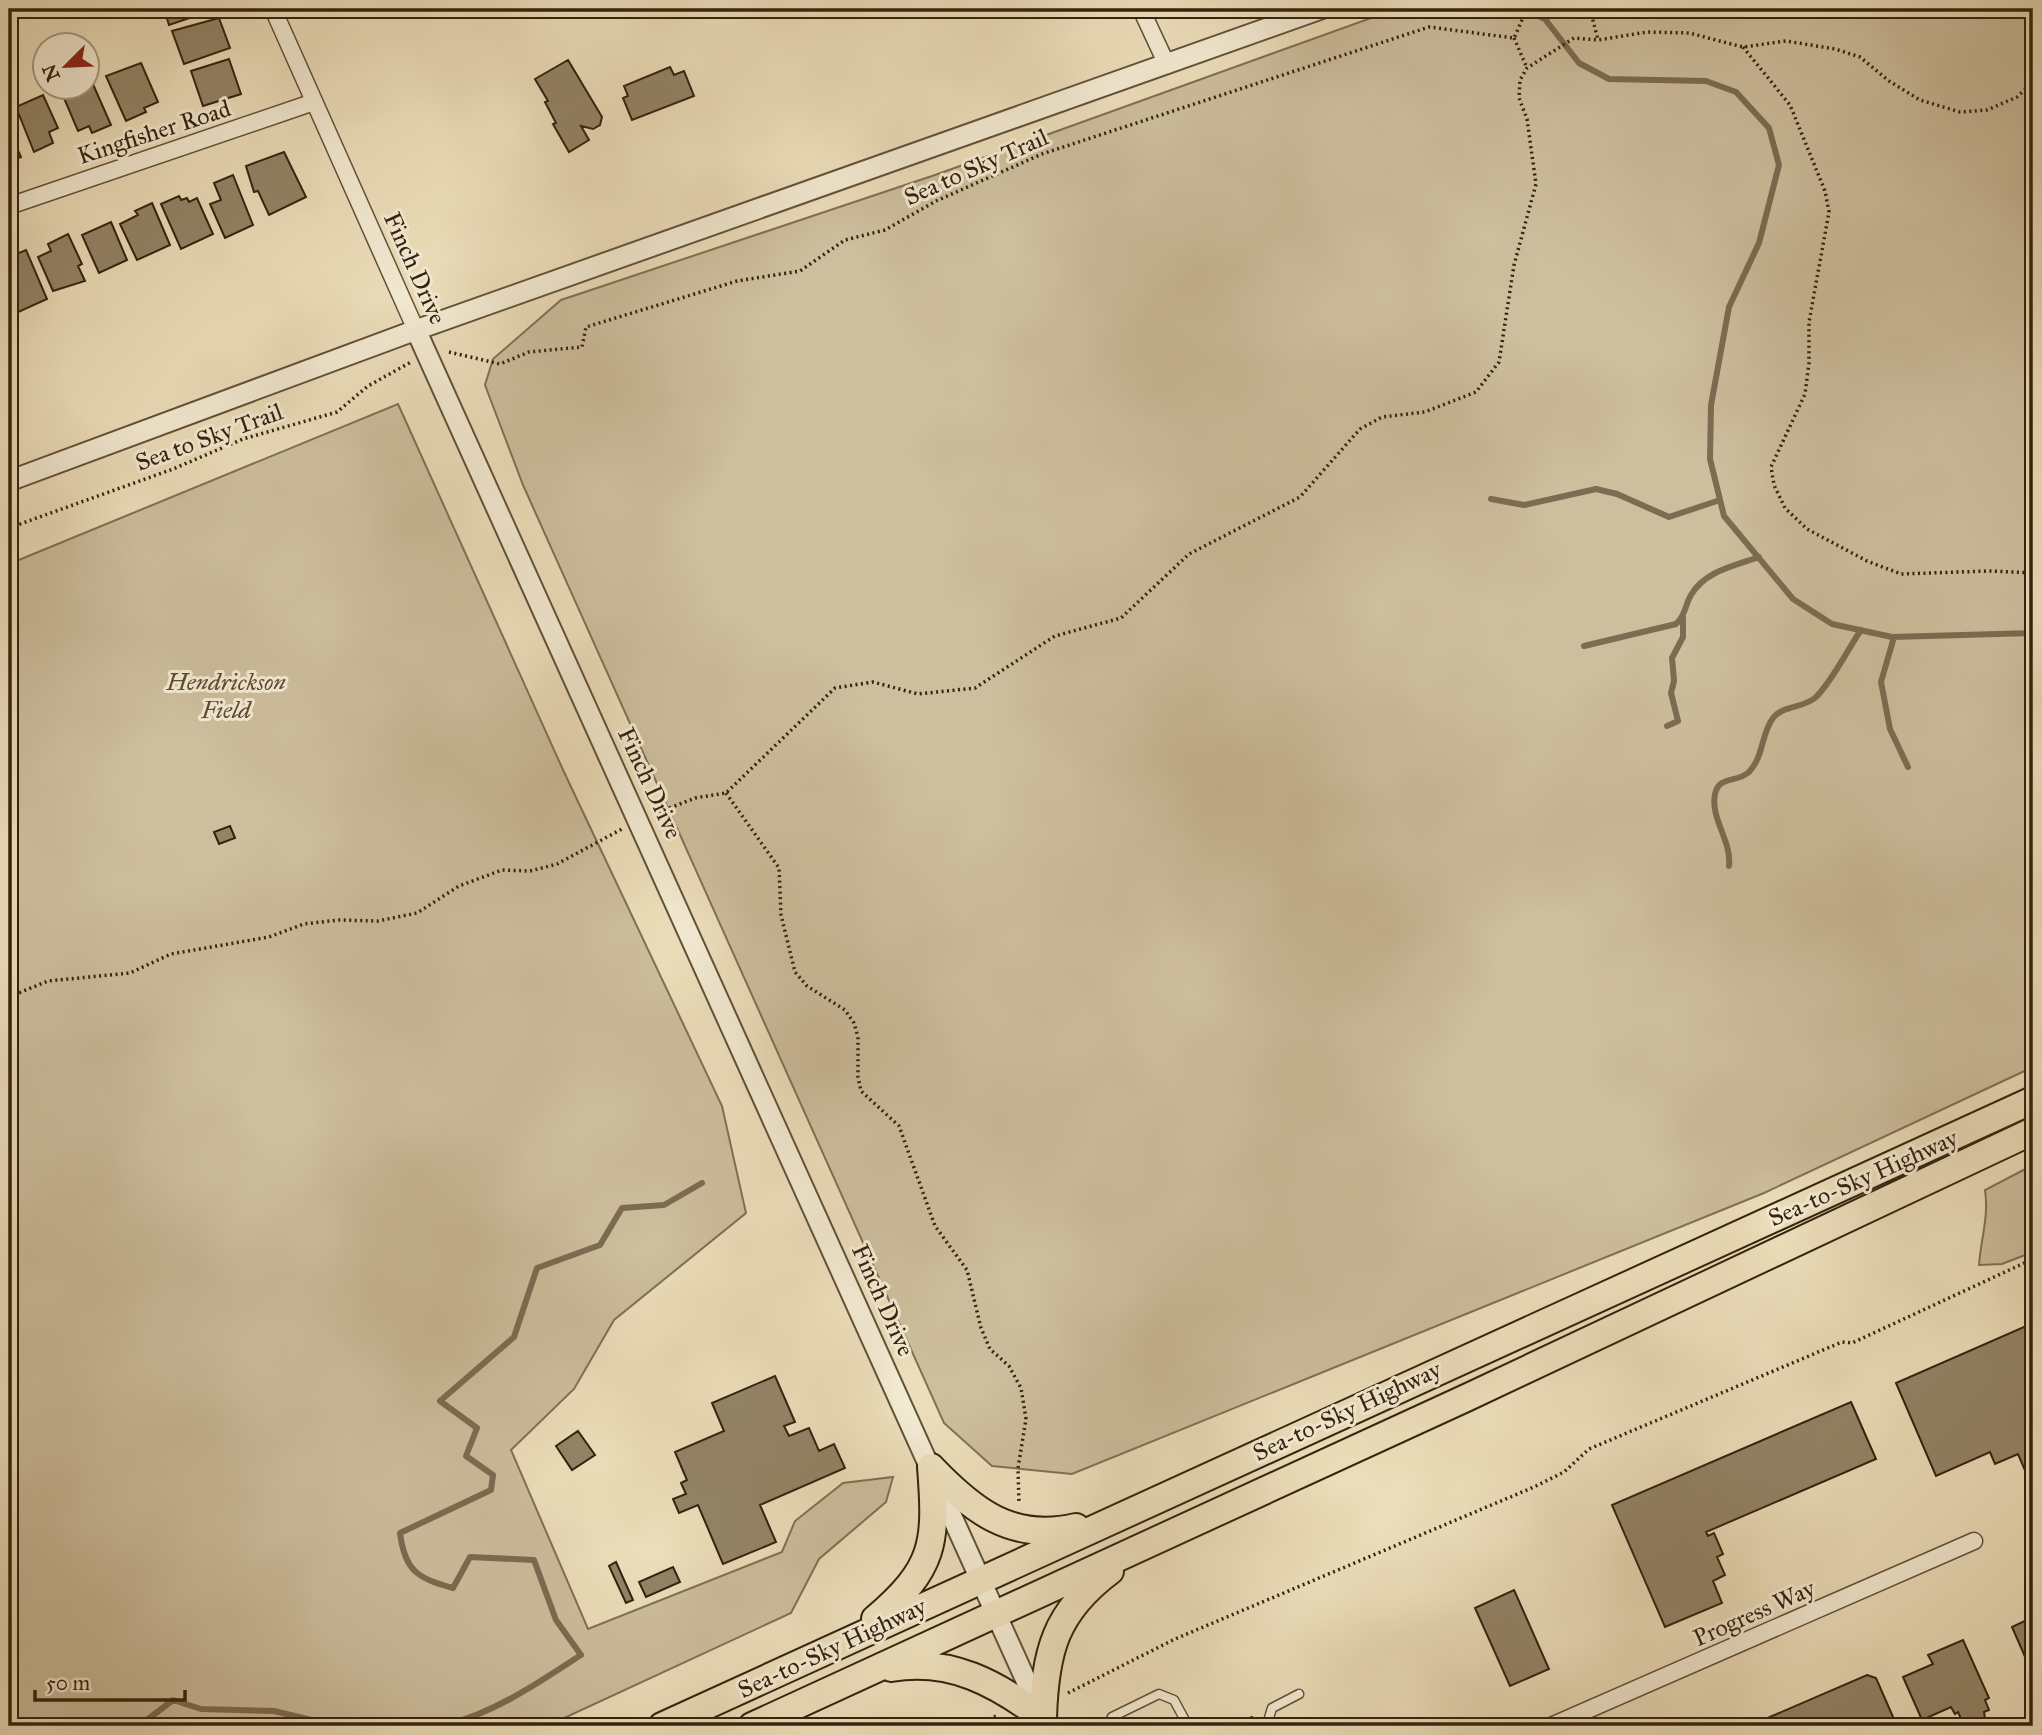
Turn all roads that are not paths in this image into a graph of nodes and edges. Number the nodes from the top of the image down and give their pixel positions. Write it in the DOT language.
graph roads {
  1 [pos="273,9"];
  2 [pos="1141,9"];
  3 [pos="1321,9"];
  4 [pos="1167,65"];
  5 [pos="314,102"];
  6 [pos="9,206"];
  7 [pos="416,330"];
  8 [pos="9,481"];
  9 [pos="2033,1100"];
  10 [pos="2033,1131"];
  11 [pos="931,1467"];
  12 [pos="1112,1519"];
  13 [pos="1974,1541"];
  14 [pos="1142,1546"];
  15 [pos="981,1579"];
  16 [pos="996,1613"];
  17 [pos="856,1636"];
  18 [pos="869,1672"];
  19 [pos="1299,1694"];
  20 [pos="1045,1722"];
  21 [pos="662,1726"];
  22 [pos="752,1726"];
  23 [pos="1108,1726"];
  24 [pos="1188,1726"];
  25 [pos="1273,1726"];
  26 [pos="1552,1726"];
  1 -- 5 [label="street, Finch Drive"];
  2 -- 4 [label="street"];
  3 -- 4 [label="street"];
  4 -- 7 [label="street"];
  5 -- 6 [label="street, Kingfisher Road"];
  5 -- 7 [label="street, Finch Drive"];
  7 -- 8 [label="street"];
  7 -- 11 [label="street, Finch Drive"];
  9 -- 12 [label="highway, Sea-to-Sky Highway"];
  10 -- 14 [label="highway, Sea-to-Sky Highway"];
  11 -- 12 [label="highway"];
  11 -- 15 [label="street, Finch Drive"];
  11 -- 17 [label="highway"];
  12 -- 15 [label="highway, Sea-to-Sky Highway"];
  13 -- 26 [label="street, Progress Way"];
  14 -- 16 [label="highway, Sea-to-Sky Highway"];
  14 -- 20 [label="highway"];
  15 -- 16 [label="street, Finch Drive"];
  15 -- 17 [label="highway, Sea-to-Sky Highway"];
  16 -- 18 [label="highway, Sea-to-Sky Highway"];
  16 -- 20 [label="street, Finch Drive"];
  17 -- 21 [label="highway, Sea-to-Sky Highway"];
  18 -- 20 [label="highway"];
  18 -- 22 [label="highway, Sea-to-Sky Highway"];
  19 -- 25 [label="lane"];
  23 -- 24 [label="lane"];
}
